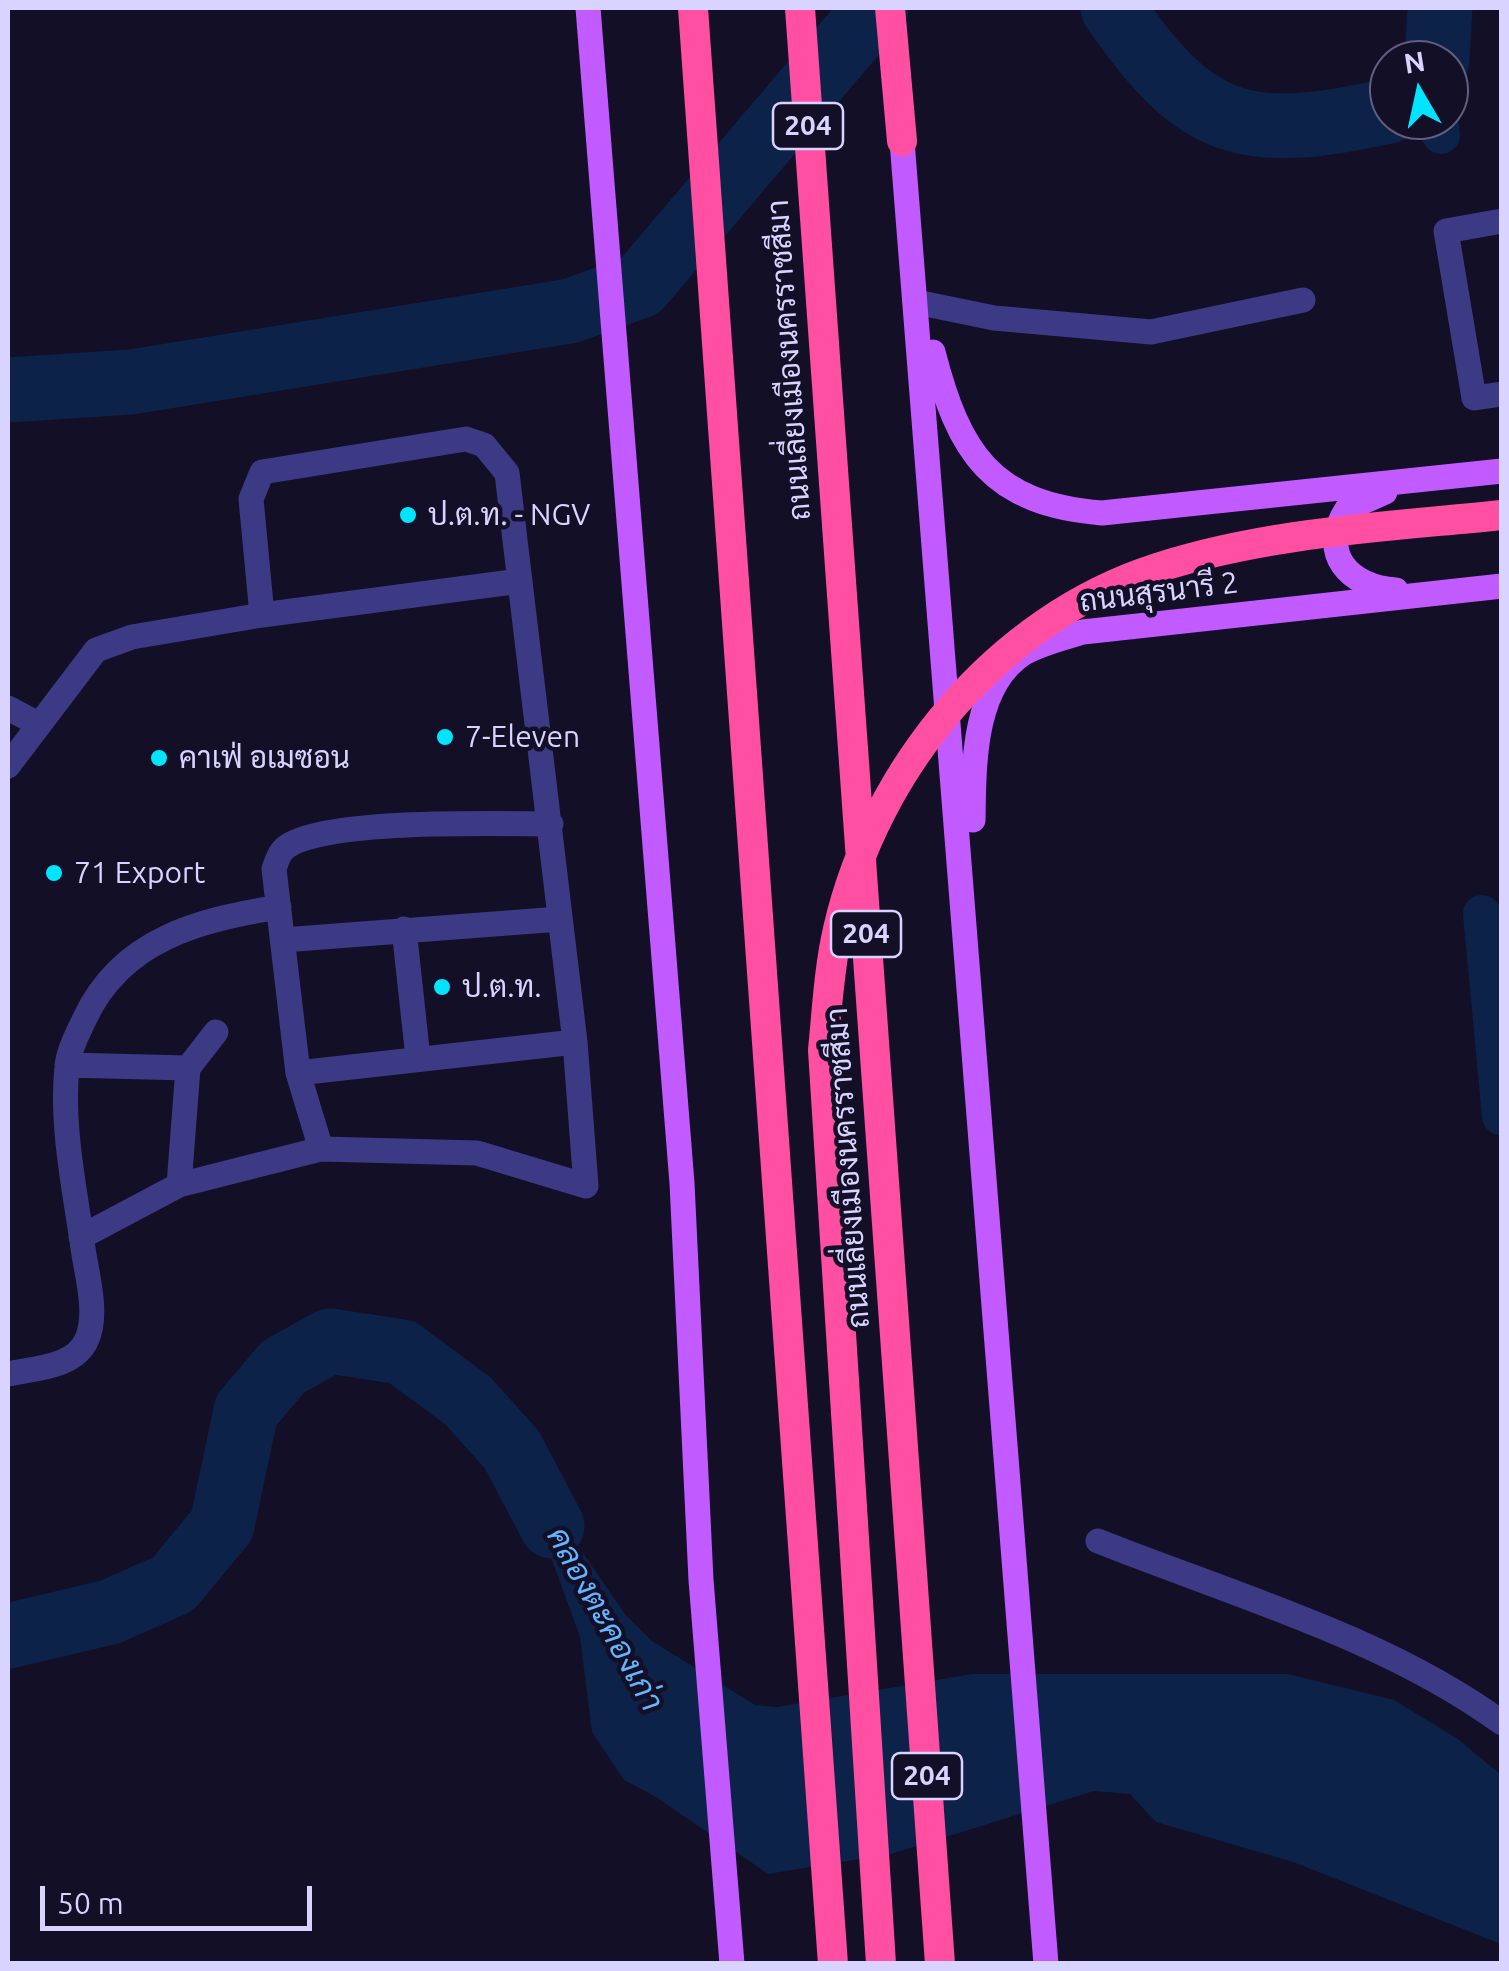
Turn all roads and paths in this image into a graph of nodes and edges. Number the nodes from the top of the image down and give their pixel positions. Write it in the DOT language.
graph roads {
  1 [pos="588,8"];
  2 [pos="693,8"];
  3 [pos="890,8"];
  4 [pos="801,20"];
  5 [pos="902,142"];
  6 [pos="1502,221"];
  7 [pos="919,294"];
  8 [pos="1304,300"];
  9 [pos="1502,394"];
  10 [pos="1502,471"];
  11 [pos="1438,478"];
  12 [pos="1502,514"];
  13 [pos="520,581"];
  14 [pos="1502,586"];
  15 [pos="1451,592"];
  16 [pos="262,615"];
  17 [pos="8,708"];
  18 [pos="38,724"];
  19 [pos="8,766"];
  20 [pos="551,824"];
  21 [pos="279,908"];
  22 [pos="560,919"];
  23 [pos="404,929"];
  24 [pos="283,940"];
  25 [pos="969,956"];
  26 [pos="216,1032"];
  27 [pos="575,1042"];
  28 [pos="418,1058"];
  29 [pos="67,1065"];
  30 [pos="188,1068"];
  31 [pos="298,1072"];
  32 [pos="321,1149"];
  33 [pos="179,1185"];
  34 [pos="81,1236"];
  35 [pos="8,1374"];
  36 [pos="1098,1541"];
  37 [pos="1502,1722"];
  38 [pos="732,1964"];
  39 [pos="834,1964"];
  40 [pos="881,1964"];
  41 [pos="940,1964"];
  42 [pos="1046,1964"];
  1 -- 38 [label="main road"];
  2 -- 39 [label="highway"];
  3 -- 5 [label="highway"];
  4 -- 41 [label="highway, ถนนเลี่ยงเมืองนครราชสีมา / 204"];
  5 -- 7 [label="main road"];
  6 -- 9 [label="street"];
  7 -- 8 [label="street"];
  7 -- 11 [label="main road"];
  7 -- 25 [label="main road"];
  10 -- 11 [label="main road"];
  11 -- 15 [label="main road"];
  12 -- 40 [label="highway"];
  13 -- 16 [label="street"];
  13 -- 16 [label="street"];
  13 -- 20 [label="street"];
  14 -- 15 [label="main road, ถนนสุรนารี 2"];
  15 -- 25 [label="main road, ถนนสุรนารี 2"];
  16 -- 18 [label="street"];
  17 -- 18 [label="street"];
  18 -- 19 [label="street"];
  20 -- 21 [label="street"];
  20 -- 22 [label="street"];
  21 -- 24 [label="street"];
  21 -- 29 [label="street"];
  22 -- 23 [label="street"];
  22 -- 27 [label="street"];
  23 -- 24 [label="street"];
  23 -- 28 [label="street"];
  24 -- 31 [label="street"];
  25 -- 42 [label="main road"];
  26 -- 30 [label="street"];
  27 -- 28 [label="street"];
  27 -- 32 [label="street"];
  28 -- 31 [label="street"];
  29 -- 30 [label="street"];
  29 -- 34 [label="street"];
  30 -- 33 [label="street"];
  31 -- 32 [label="street"];
  32 -- 33 [label="street"];
  33 -- 34 [label="street"];
  34 -- 35 [label="street"];
  36 -- 37 [label="street"];
}
